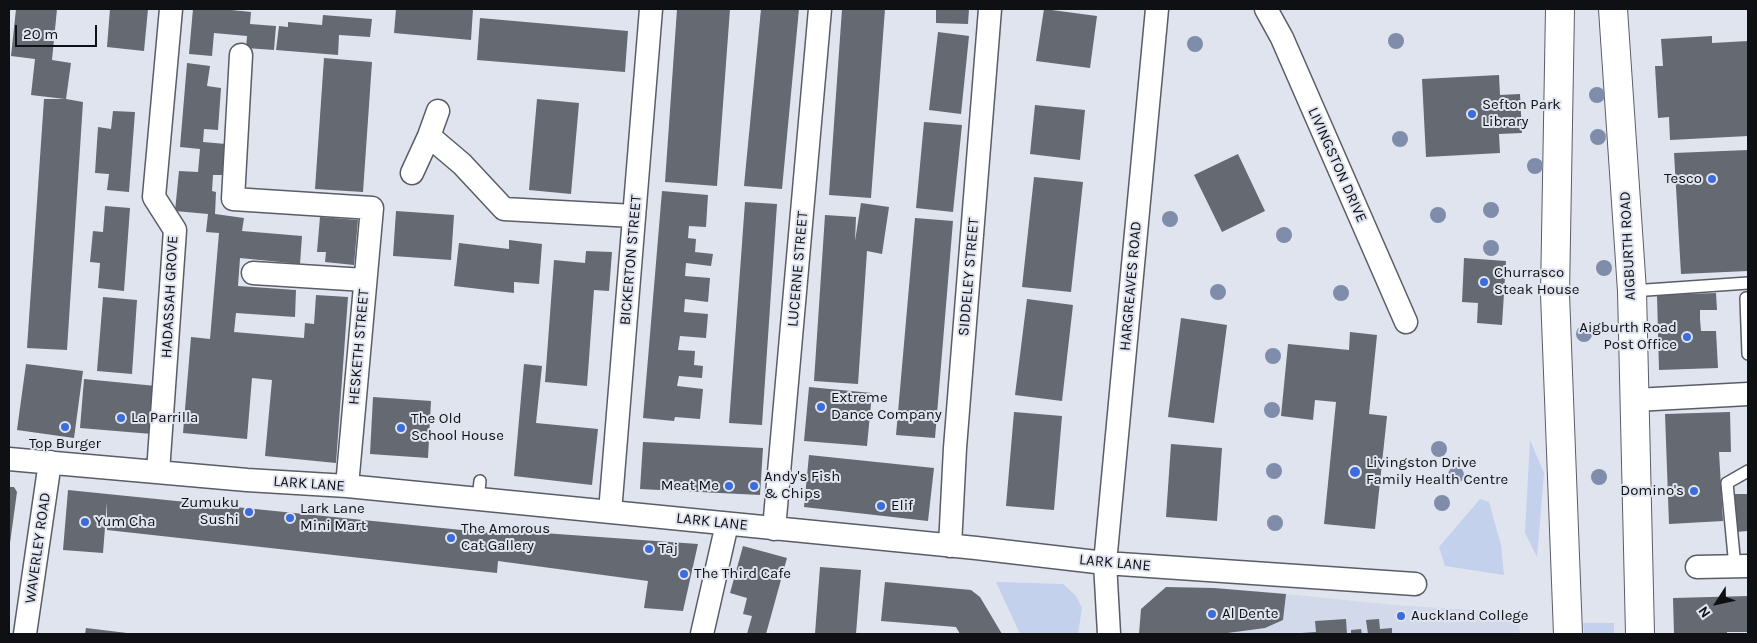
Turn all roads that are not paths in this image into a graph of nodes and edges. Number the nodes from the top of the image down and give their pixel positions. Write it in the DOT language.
graph roads {
  1 [pos="171,9"];
  2 [pos="651,9"];
  3 [pos="820,9"];
  4 [pos="990,9"];
  5 [pos="1157,9"];
  6 [pos="1266,9"];
  7 [pos="1560,9"];
  8 [pos="1613,9"];
  9 [pos="241,55"];
  10 [pos="438,111"];
  11 [pos="429,136"];
  12 [pos="412,173"];
  13 [pos="634,216"];
  14 [pos="252,273"];
  15 [pos="365,280"];
  16 [pos="1748,283"];
  17 [pos="1632,291"];
  18 [pos="1748,298"];
  19 [pos="1406,322"];
  20 [pos="1748,354"];
  21 [pos="1748,394"];
  22 [pos="1635,400"];
  23 [pos="9,459"];
  24 [pos="50,462"];
  25 [pos="1748,471"];
  26 [pos="158,472"];
  27 [pos="348,486"];
  28 [pos="610,512"];
  29 [pos="727,524"];
  30 [pos="774,529"];
  31 [pos="950,546"];
  32 [pos="1105,563"];
  33 [pos="1742,566"];
  34 [pos="1697,567"];
  35 [pos="1415,584"];
  36 [pos="25,634"];
  37 [pos="702,634"];
  38 [pos="1108,634"];
  39 [pos="1568,634"];
  40 [pos="1640,634"];
  1 -- 26 [label="street, HADASSAH GROVE"];
  2 -- 13 [label="street, BICKERTON STREET"];
  3 -- 30 [label="street, LUCERNE STREET"];
  4 -- 31 [label="street, SIDDELEY STREET"];
  5 -- 32 [label="street, HARGREAVES ROAD"];
  6 -- 19 [label="street, LIVINGSTON DRIVE"];
  7 -- 39 [label="highway"];
  8 -- 17 [label="highway, AIGBURTH ROAD"];
  9 -- 15 [label="street, HESKETH STREET"];
  10 -- 11 [label="street"];
  11 -- 12 [label="street"];
  11 -- 13 [label="street"];
  13 -- 28 [label="street, BICKERTON STREET"];
  14 -- 15 [label="street"];
  15 -- 27 [label="street, HESKETH STREET"];
  16 -- 17 [label="lane"];
  17 -- 22 [label="highway, AIGBURTH ROAD"];
  18 -- 20 [label="lane"];
  21 -- 22 [label="street"];
  22 -- 40 [label="highway, AIGBURTH ROAD"];
  23 -- 24 [label="street, LARK LANE"];
  24 -- 26 [label="street, LARK LANE"];
  24 -- 36 [label="street, WAVERLEY ROAD"];
  25 -- 33 [label="lane"];
  26 -- 27 [label="street, LARK LANE"];
  27 -- 28 [label="street, LARK LANE"];
  28 -- 29 [label="street, LARK LANE"];
  29 -- 30 [label="street, LARK LANE"];
  29 -- 37 [label="street"];
  30 -- 31 [label="street, LARK LANE"];
  31 -- 32 [label="street, LARK LANE"];
  32 -- 35 [label="street, LARK LANE"];
  32 -- 38 [label="street, HARGREAVES ROAD"];
  33 -- 34 [label="street"];
}
